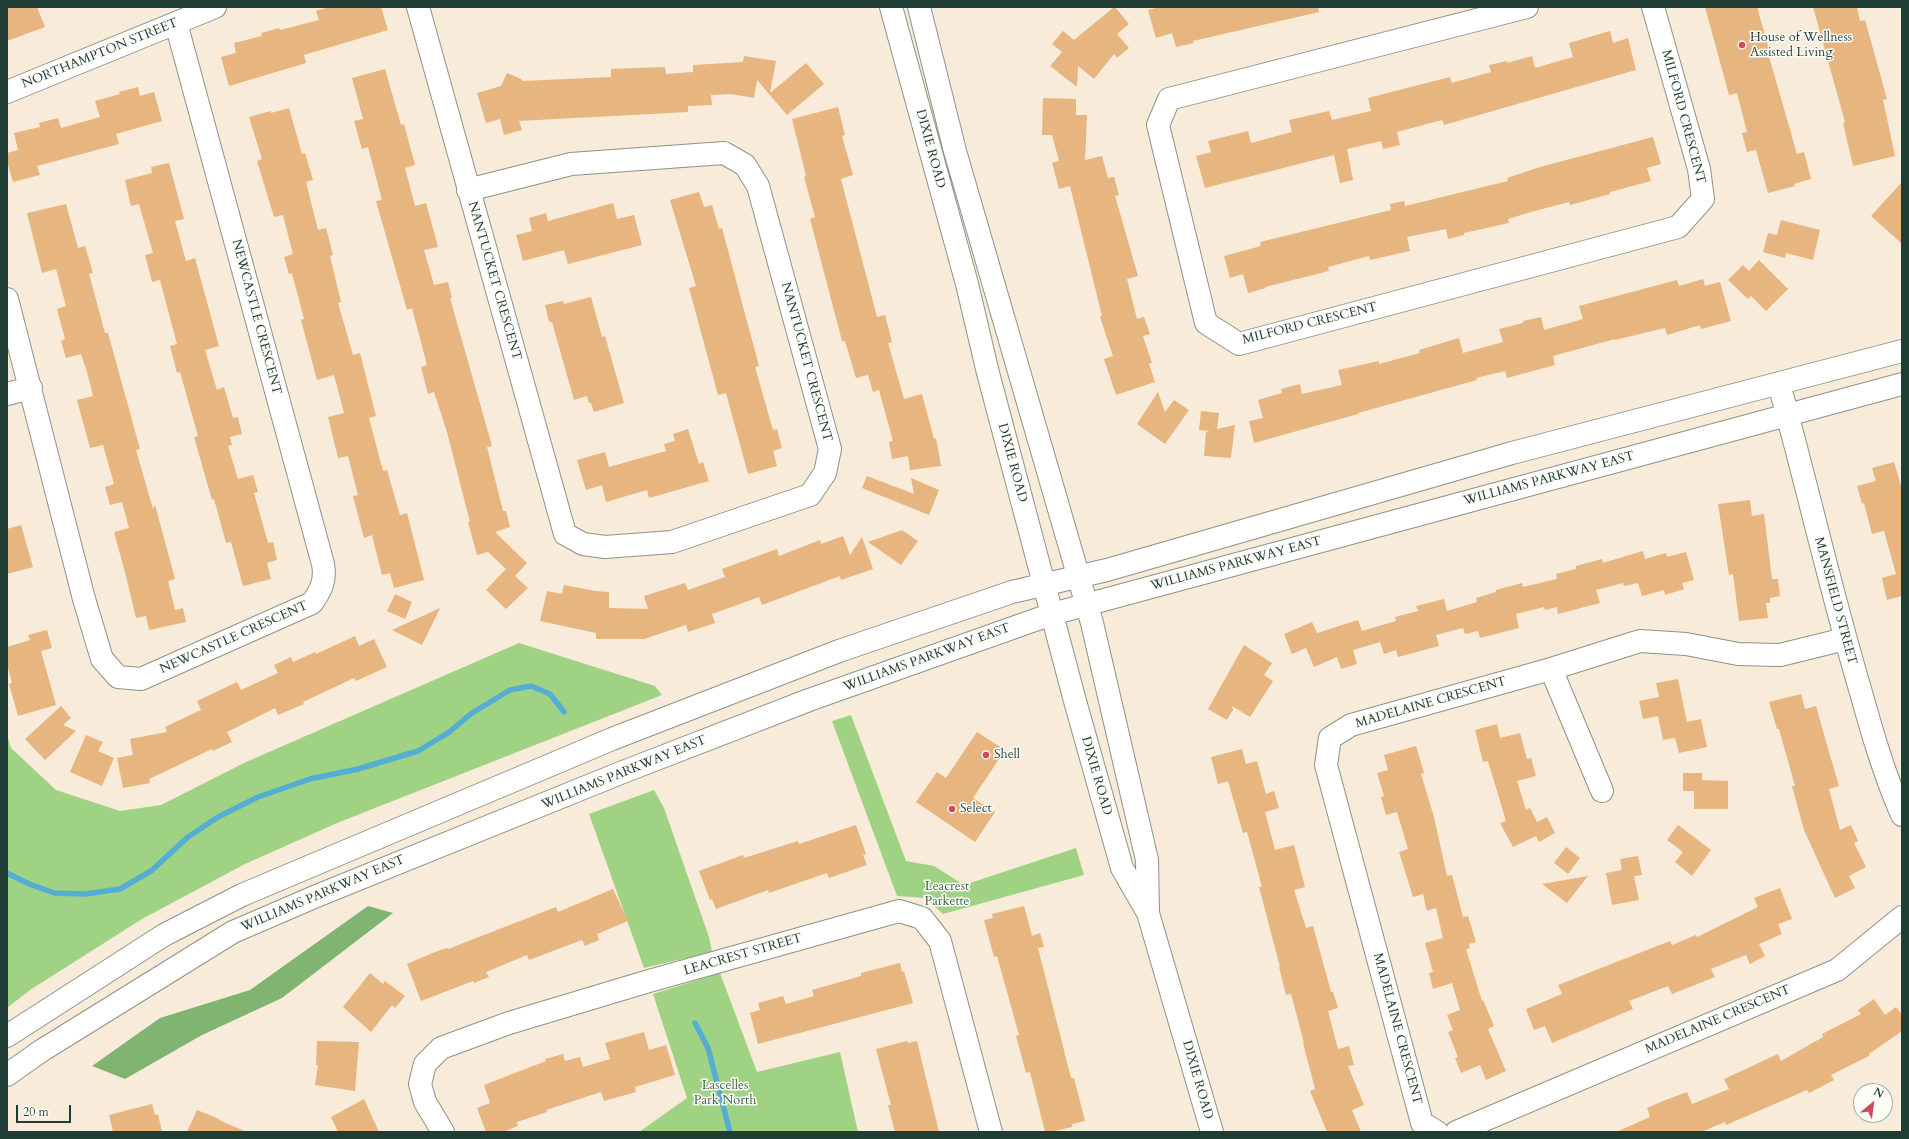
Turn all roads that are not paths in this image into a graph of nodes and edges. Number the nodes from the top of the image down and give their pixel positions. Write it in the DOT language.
graph roads {
  1 [pos="215,7"];
  2 [pos="418,7"];
  3 [pos="891,7"];
  4 [pos="919,7"];
  5 [pos="1527,7"];
  6 [pos="1653,7"];
  7 [pos="176,23"];
  8 [pos="7,92"];
  9 [pos="468,190"];
  10 [pos="7,299"];
  11 [pos="1902,351"];
  12 [pos="1778,384"];
  13 [pos="1902,384"];
  14 [pos="31,388"];
  15 [pos="7,394"];
  16 [pos="1787,415"];
  17 [pos="1079,577"];
  18 [pos="1044,584"];
  19 [pos="1087,604"];
  20 [pos="1052,614"];
  21 [pos="1845,639"];
  22 [pos="1551,669"];
  23 [pos="1602,791"];
  24 [pos="1902,815"];
  25 [pos="1148,913"];
  26 [pos="1902,917"];
  27 [pos="7,1036"];
  28 [pos="7,1075"];
  29 [pos="443,1132"];
  30 [pos="991,1132"];
  31 [pos="1212,1132"];
  32 [pos="1437,1132"];
  33 [pos="1456,1132"];
  1 -- 7 [label="street, NORTHAMPTON STREET"];
  2 -- 9 [label="street, NANTUCKET CRESCENT"];
  3 -- 18 [label="street, DIXIE ROAD"];
  4 -- 17 [label="street, DIXIE ROAD"];
  5 -- 6 [label="street, MILFORD CRESCENT"];
  7 -- 8 [label="street, NORTHAMPTON STREET"];
  7 -- 14 [label="street, NEWCASTLE CRESCENT"];
  9 -- 9 [label="street, NANTUCKET CRESCENT"];
  10 -- 14 [label="street, NEWCASTLE CRESCENT"];
  11 -- 12 [label="street"];
  12 -- 16 [label="street, MANSFIELD STREET"];
  12 -- 17 [label="street"];
  13 -- 16 [label="street, WILLIAMS PARKWAY EAST"];
  14 -- 15 [label="street"];
  16 -- 19 [label="street, WILLIAMS PARKWAY EAST"];
  16 -- 21 [label="street, MANSFIELD STREET"];
  17 -- 18 [label="street"];
  17 -- 19 [label="street, DIXIE ROAD"];
  18 -- 20 [label="street, DIXIE ROAD"];
  18 -- 27 [label="street"];
  19 -- 20 [label="street, WILLIAMS PARKWAY EAST"];
  19 -- 25 [label="street, DIXIE ROAD"];
  20 -- 25 [label="street, DIXIE ROAD"];
  20 -- 28 [label="street, WILLIAMS PARKWAY EAST"];
  21 -- 22 [label="street, MADELAINE CRESCENT"];
  21 -- 24 [label="street, MANSFIELD STREET"];
  22 -- 23 [label="street"];
  22 -- 32 [label="street, MADELAINE CRESCENT"];
  25 -- 31 [label="street, DIXIE ROAD"];
  26 -- 33 [label="street, MADELAINE CRESCENT"];
  29 -- 30 [label="street, LEACREST STREET"];
}
